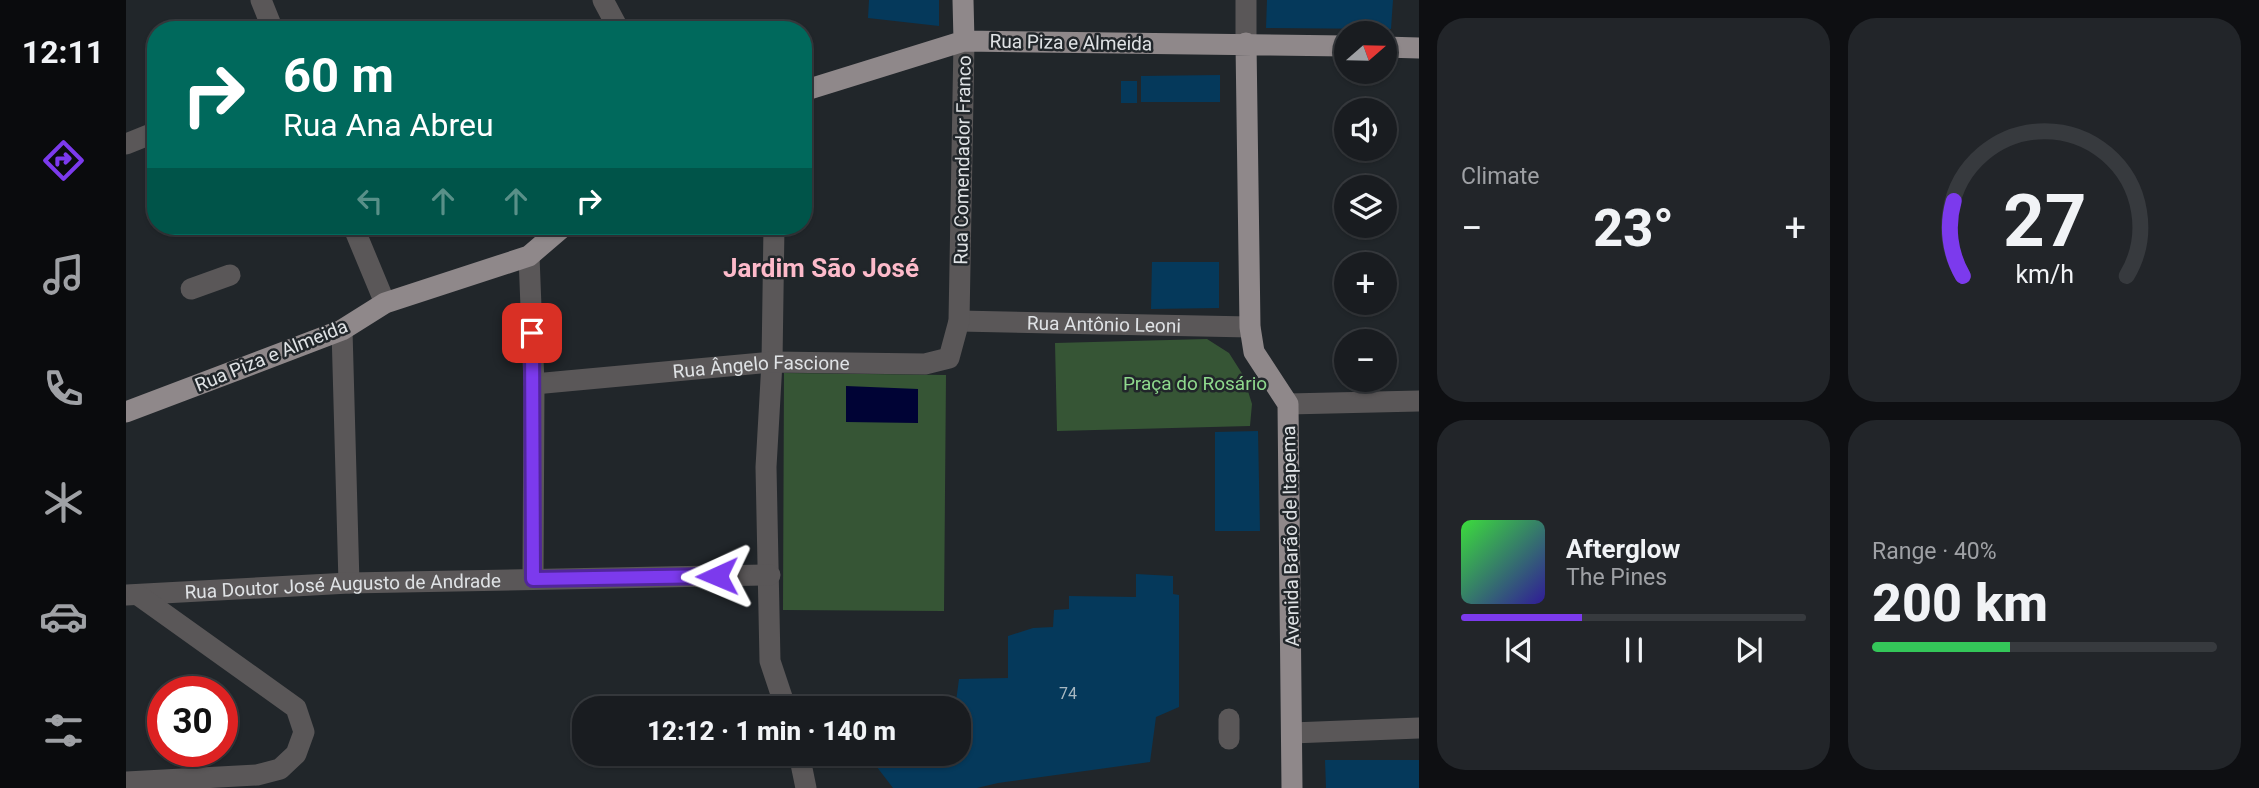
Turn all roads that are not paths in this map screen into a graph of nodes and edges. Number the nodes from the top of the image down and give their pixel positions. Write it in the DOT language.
graph roads {
  1 [pos="261,0"];
  2 [pos="603,0"];
  3 [pos="963,0"];
  4 [pos="1246,0"];
  5 [pos="269,21"];
  6 [pos="614,21"];
  7 [pos="964,41"];
  8 [pos="1246,43"];
  9 [pos="1334,46"];
  10 [pos="1397,47"];
  11 [pos="1419,48"];
  12 [pos="812,88"];
  13 [pos="147,136"];
  14 [pos="126,144"];
  15 [pos="357,235"];
  16 [pos="554,235"];
  17 [pos="774,235"];
  18 [pos="529,256"];
  19 [pos="230,275"];
  20 [pos="191,289"];
  21 [pos="385,303"];
  22 [pos="959,321"];
  23 [pos="1251,327"];
  24 [pos="342,330"];
  25 [pos="772,362"];
  26 [pos="534,384"];
  27 [pos="1419,401"];
  28 [pos="1288,404"];
  29 [pos="126,412"];
  30 [pos="770,575"];
  31 [pos="533,579"];
  32 [pos="349,583"];
  33 [pos="132,595"];
  34 [pos="782,696"];
  35 [pos="1419,728"];
  36 [pos="1292,733"];
  37 [pos="801,766"];
  38 [pos="126,782"];
  39 [pos="806,788"];
  40 [pos="1292,788"];
  1 -- 5 [label="street"];
  2 -- 6 [label="street"];
  3 -- 7 [label="main road, Rua Comendador Franco"];
  4 -- 8 [label="street"];
  7 -- 8 [label="main road, Rua Piza e Almeida"];
  7 -- 12 [label="main road, Rua Piza e Almeida"];
  7 -- 22 [label="street, Rua Comendador Franco"];
  8 -- 9 [label="main road, Rua Piza e Almeida"];
  8 -- 23 [label="main road, Avenida Barão de Itapema"];
  10 -- 11 [label="main road"];
  13 -- 14 [label="street"];
  15 -- 21 [label="street"];
  16 -- 18 [label="main road, Rua Piza e Almeida"];
  17 -- 25 [label="street"];
  18 -- 21 [label="main road, Rua Piza e Almeida"];
  18 -- 26 [label="street"];
  19 -- 20 [label="street"];
  21 -- 24 [label="main road, Rua Piza e Almeida"];
  22 -- 23 [label="street, Rua Antônio Leoni"];
  22 -- 25 [label="street, Rua Ângelo Fascione"];
  23 -- 28 [label="main road, Avenida Barão de Itapema"];
  24 -- 29 [label="main road, Rua Piza e Almeida"];
  24 -- 32 [label="street"];
  25 -- 26 [label="street, Rua Ângelo Fascione"];
  25 -- 30 [label="street"];
  26 -- 31 [label="street"];
  27 -- 28 [label="street"];
  28 -- 36 [label="main road, Avenida Barão de Itapema"];
  30 -- 31 [label="street, Rua Doutor José Augusto de Andrade"];
  30 -- 34 [label="street"];
  31 -- 32 [label="street, Rua Doutor José Augusto de Andrade"];
  32 -- 33 [label="street, Rua Doutor José Augusto de Andrade"];
  33 -- 38 [label="street"];
  35 -- 36 [label="street"];
  36 -- 40 [label="main road, Avenida Barão de Itapema"];
  37 -- 39 [label="street"];
}
